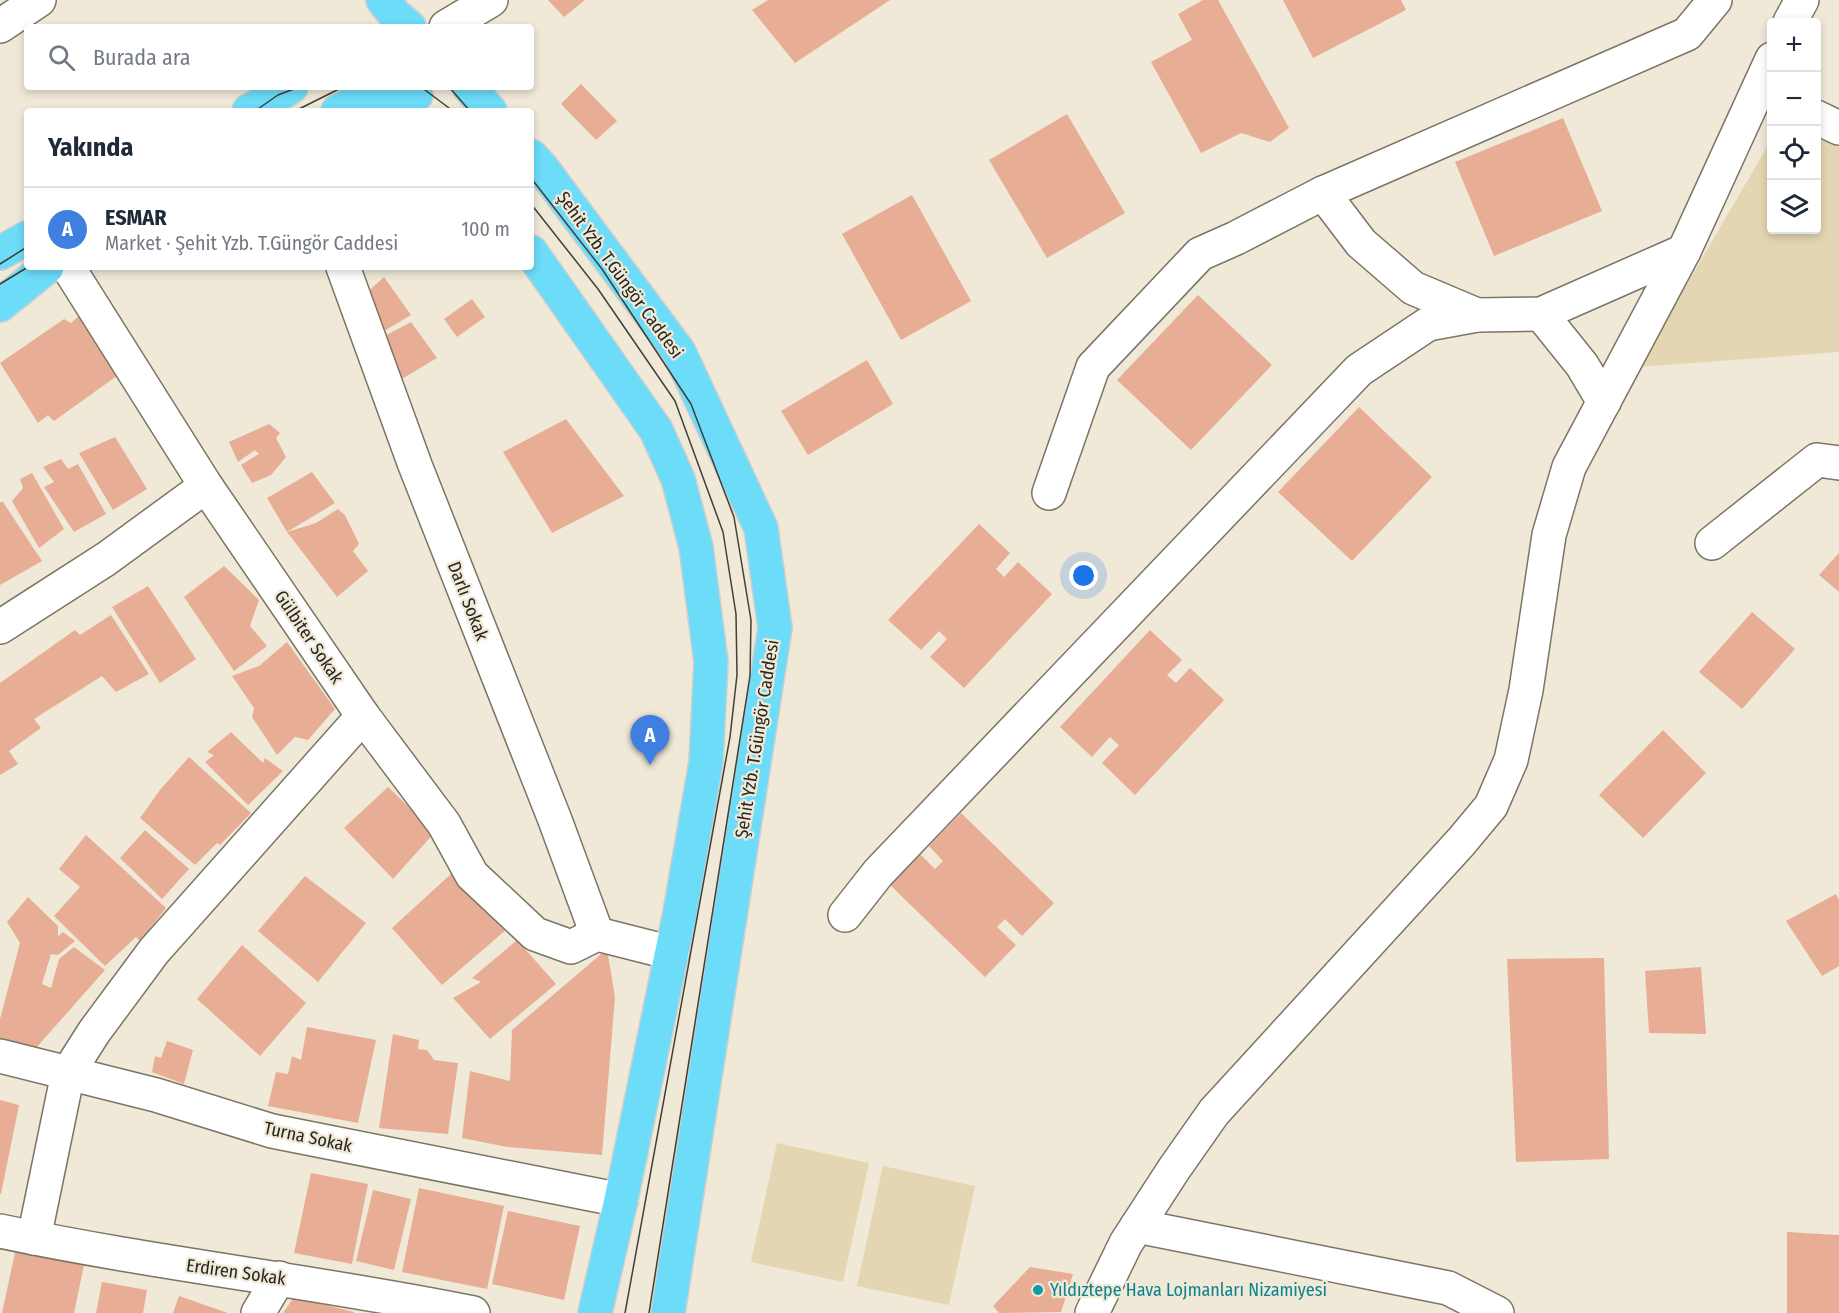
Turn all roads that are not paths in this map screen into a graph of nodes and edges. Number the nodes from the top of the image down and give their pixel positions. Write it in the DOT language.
graph roads {
  1 [pos="39,0"];
  2 [pos="490,0"];
  3 [pos="1715,0"];
  4 [pos="1802,0"];
  5 [pos="1792,18"];
  6 [pos="451,24"];
  7 [pos="0,26"];
  8 [pos="1767,80"];
  9 [pos="286,90"];
  10 [pos="472,90"];
  11 [pos="419,98"];
  12 [pos="254,108"];
  13 [pos="344,108"];
  14 [pos="487,108"];
  15 [pos="1821,119"];
  16 [pos="1839,128"];
  17 [pos="534,159"];
  18 [pos="1323,193"];
  19 [pos="24,240"];
  20 [pos="1684,251"];
  21 [pos="0,253"];
  22 [pos="534,256"];
  23 [pos="43,270"];
  24 [pos="70,270"];
  25 [pos="344,270"];
  26 [pos="0,305"];
  27 [pos="1542,314"];
  28 [pos="1477,315"];
  29 [pos="1604,402"];
  30 [pos="1839,463"];
  31 [pos="206,486"];
  32 [pos="1049,493"];
  33 [pos="1712,543"];
  34 [pos="0,627"];
  35 [pos="363,716"];
  36 [pos="845,915"];
  37 [pos="597,934"];
  38 [pos="672,953"];
  39 [pos="0,1056"];
  40 [pos="68,1073"];
  41 [pos="621,1200"];
  42 [pos="1137,1226"];
  43 [pos="0,1231"];
  44 [pos="34,1238"];
  45 [pos="279,1278"];
  46 [pos="258,1313"];
  47 [pos="473,1313"];
  48 [pos="595,1313"];
  49 [pos="668,1313"];
  50 [pos="1092,1313"];
  51 [pos="1497,1313"];
  1 -- 7 [label="street"];
  2 -- 6 [label="street"];
  3 -- 18 [label="street"];
  4 -- 5 [label="street"];
  8 -- 20 [label="street"];
  9 -- 12 [label="main road"];
  10 -- 14 [label="main road"];
  11 -- 13 [label="main road"];
  15 -- 16 [label="street"];
  17 -- 49 [label="main road, Şehit Yzb. T.Güngör Caddesi"];
  18 -- 28 [label="street"];
  18 -- 32 [label="street"];
  19 -- 21 [label="main road"];
  20 -- 27 [label="street"];
  20 -- 29 [label="street"];
  22 -- 38 [label="main road"];
  23 -- 26 [label="main road"];
  24 -- 31 [label="street, Gülbiter Sokak"];
  25 -- 37 [label="street, Darlı Sokak"];
  27 -- 28 [label="street"];
  27 -- 29 [label="street"];
  28 -- 36 [label="street"];
  29 -- 42 [label="street"];
  30 -- 33 [label="street"];
  31 -- 34 [label="street"];
  31 -- 35 [label="street, Gülbiter Sokak"];
  35 -- 37 [label="street, Gülbiter Sokak"];
  35 -- 40 [label="street"];
  37 -- 38 [label="street"];
  38 -- 41 [label="main road"];
  39 -- 40 [label="street, Turna Sokak"];
  40 -- 41 [label="street, Turna Sokak"];
  40 -- 44 [label="street"];
  41 -- 48 [label="main road"];
  42 -- 50 [label="street"];
  42 -- 51 [label="street"];
  43 -- 44 [label="street, Erdiren Sokak"];
  44 -- 45 [label="street, Erdiren Sokak"];
  45 -- 46 [label="street"];
  45 -- 47 [label="street, Erdiren Sokak"];
}
